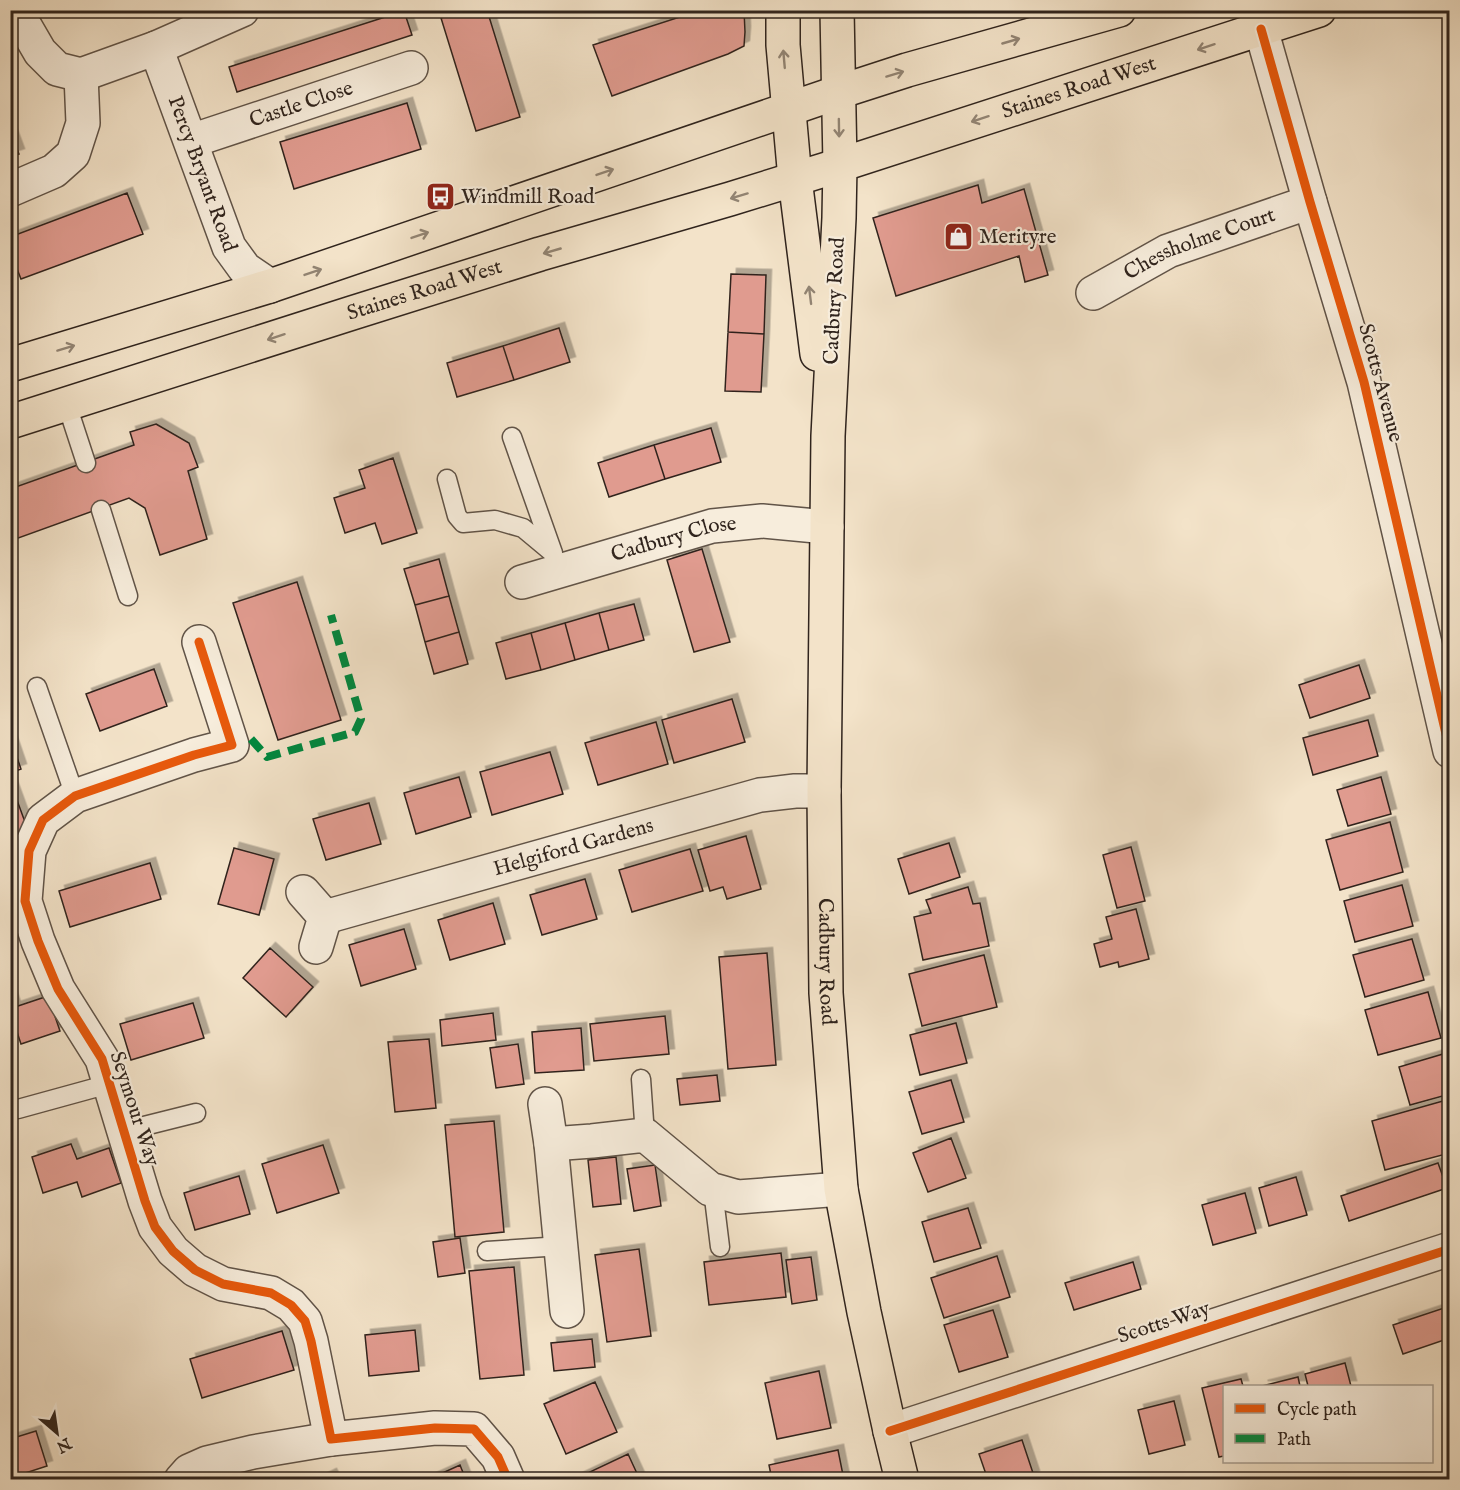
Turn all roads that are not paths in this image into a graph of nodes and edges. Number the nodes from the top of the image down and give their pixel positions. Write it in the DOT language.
graph roads {
  1 [pos="19,10"];
  2 [pos="242,10"];
  3 [pos="783,10"];
  4 [pos="837,10"];
  5 [pos="1119,10"];
  6 [pos="1319,10"];
  7 [pos="1262,29"];
  8 [pos="156,48"];
  9 [pos="411,68"];
  10 [pos="81,75"];
  11 [pos="839,92"];
  12 [pos="789,108"];
  13 [pos="191,141"];
  14 [pos="840,165"];
  15 [pos="795,179"];
  16 [pos="10,190"];
  17 [pos="1310,202"];
  18 [pos="270,286"];
  19 [pos="1093,292"];
  20 [pos="10,365"];
  21 [pos="67,405"];
  22 [pos="10,422"];
  23 [pos="828,436"];
  24 [pos="513,437"];
  25 [pos="86,463"];
  26 [pos="447,479"];
  27 [pos="101,510"];
  28 [pos="827,527"];
  29 [pos="555,562"];
  30 [pos="522,582"];
  31 [pos="128,596"];
  32 [pos="199,642"];
  33 [pos="37,687"];
  34 [pos="1449,751"];
  35 [pos="824,791"];
  36 [pos="75,796"];
  37 [pos="303,892"];
  38 [pos="18,903"];
  39 [pos="641,1079"];
  40 [pos="109,1084"];
  41 [pos="545,1104"];
  42 [pos="18,1109"];
  43 [pos="196,1113"];
  44 [pos="124,1131"];
  45 [pos="645,1135"];
  46 [pos="551,1144"];
  47 [pos="841,1189"];
  48 [pos="713,1190"];
  49 [pos="561,1246"];
  50 [pos="720,1247"];
  51 [pos="1449,1248"];
  52 [pos="487,1251"];
  53 [pos="567,1311"];
  54 [pos="890,1431"];
  55 [pos="331,1440"];
  56 [pos="181,1479"];
  57 [pos="508,1479"];
  58 [pos="902,1479"];
  1 -- 10 [label="street"];
  2 -- 8 [label="street"];
  12 -- 3 [label="main road, one-way"];
  4 -- 11 [label="main road"];
  11 -- 5 [label="main road, one-way"];
  6 -- 7 [label="main road, Staines Road West"];
  7 -- 14 [label="main road, Staines Road West, one-way"];
  7 -- 17 [label="street, Scotts Avenue"];
  8 -- 10 [label="street"];
  8 -- 13 [label="street, Percy Bryant Road"];
  9 -- 13 [label="street, Castle Close"];
  10 -- 16 [label="street"];
  11 -- 12 [label="main road"];
  11 -- 14 [label="main road, one-way"];
  12 -- 15 [label="main road, Cadbury Road"];
  18 -- 12 [label="main road, one-way"];
  13 -- 18 [label="street, Percy Bryant Road"];
  14 -- 15 [label="main road, Staines Road West"];
  14 -- 23 [label="main road, Cadbury Road"];
  15 -- 21 [label="main road, Staines Road West, one-way"];
  23 -- 15 [label="main road, Cadbury Road, one-way"];
  17 -- 19 [label="street, Chessholme Court"];
  17 -- 34 [label="street, Scotts Avenue"];
  20 -- 18 [label="main road, one-way"];
  21 -- 22 [label="main road, Staines Road West"];
  21 -- 25 [label="lane"];
  23 -- 28 [label="main road, Cadbury Road"];
  24 -- 29 [label="lane"];
  26 -- 29 [label="lane"];
  27 -- 31 [label="lane"];
  28 -- 29 [label="street, Cadbury Close"];
  28 -- 35 [label="main road, Cadbury Road"];
  29 -- 30 [label="street, Cadbury Close"];
  32 -- 36 [label="street, Seymour Way"];
  33 -- 36 [label="lane"];
  35 -- 37 [label="street, Helgiford Gardens"];
  35 -- 47 [label="main road, Cadbury Road"];
  36 -- 38 [label="street, Seymour Way"];
  38 -- 40 [label="street, Seymour Way"];
  39 -- 45 [label="lane"];
  40 -- 42 [label="lane"];
  40 -- 44 [label="street, Seymour Way"];
  41 -- 46 [label="street"];
  43 -- 44 [label="lane"];
  44 -- 55 [label="street, Seymour Way"];
  45 -- 46 [label="street"];
  45 -- 48 [label="street"];
  46 -- 49 [label="street"];
  47 -- 48 [label="street"];
  47 -- 54 [label="main road, Cadbury Road"];
  48 -- 50 [label="lane"];
  49 -- 52 [label="lane"];
  49 -- 53 [label="street"];
  51 -- 54 [label="street, Scotts Way"];
  54 -- 58 [label="main road, Cadbury Road"];
  55 -- 56 [label="street"];
  55 -- 57 [label="street"];
}
